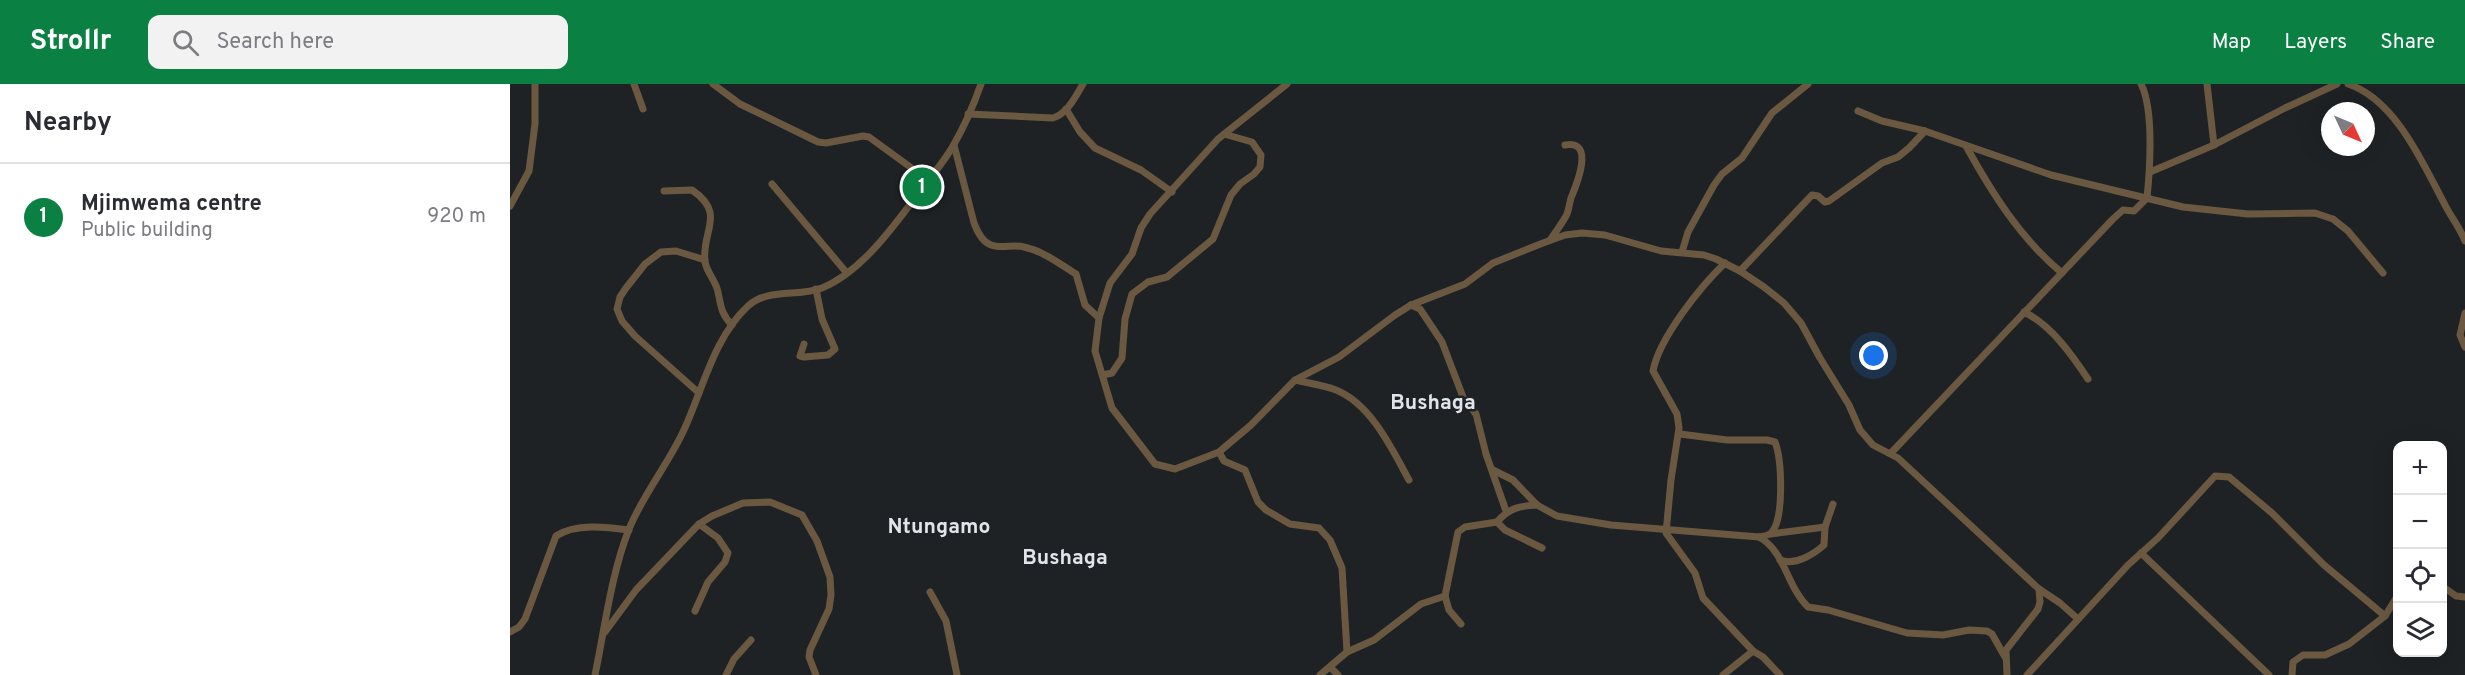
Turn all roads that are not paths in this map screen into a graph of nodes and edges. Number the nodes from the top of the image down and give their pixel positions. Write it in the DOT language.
graph roads {
  1 [pos="535,84"];
  2 [pos="634,84"];
  3 [pos="713,84"];
  4 [pos="981,84"];
  5 [pos="1083,84"];
  6 [pos="1287,84"];
  7 [pos="1808,84"];
  8 [pos="2141,84"];
  9 [pos="2207,84"];
  10 [pos="2321,84"];
  11 [pos="2348,84"];
  12 [pos="2335,85"];
  13 [pos="1066,109"];
  14 [pos="643,110"];
  15 [pos="1858,111"];
  16 [pos="968,114"];
  17 [pos="1924,130"];
  18 [pos="1224,134"];
  19 [pos="954,145"];
  20 [pos="1565,145"];
  21 [pos="2214,145"];
  22 [pos="1966,146"];
  23 [pos="2150,172"];
  24 [pos="928,180"];
  25 [pos="772,184"];
  26 [pos="664,191"];
  27 [pos="1172,192"];
  28 [pos="2147,198"];
  29 [pos="510,206"];
  30 [pos="1550,240"];
  31 [pos="2465,241"];
  32 [pos="1682,252"];
  33 [pos="705,260"];
  34 [pos="1725,263"];
  35 [pos="1740,271"];
  36 [pos="846,272"];
  37 [pos="2062,273"];
  38 [pos="2383,273"];
  39 [pos="816,290"];
  40 [pos="1412,305"];
  41 [pos="2024,312"];
  42 [pos="2465,313"];
  43 [pos="1099,318"];
  44 [pos="732,325"];
  45 [pos="804,344"];
  46 [pos="2465,346"];
  47 [pos="1103,375"];
  48 [pos="2088,379"];
  49 [pos="1294,380"];
  50 [pos="699,393"];
  51 [pos="1680,434"];
  52 [pos="1219,452"];
  53 [pos="1891,453"];
  54 [pos="1492,470"];
  55 [pos="1408,480"];
  56 [pos="1833,504"];
  57 [pos="1537,505"];
  58 [pos="1506,511"];
  59 [pos="1497,522"];
  60 [pos="699,524"];
  61 [pos="1825,527"];
  62 [pos="629,530"];
  63 [pos="1666,530"];
  64 [pos="1771,534"];
  65 [pos="1759,537"];
  66 [pos="1542,548"];
  67 [pos="2141,553"];
  68 [pos="1780,560"];
  69 [pos="2039,589"];
  70 [pos="2447,590"];
  71 [pos="930,592"];
  72 [pos="1445,596"];
  73 [pos="2465,597"];
  74 [pos="2393,602"];
  75 [pos="695,611"];
  76 [pos="2385,616"];
  77 [pos="2078,620"];
  78 [pos="1461,624"];
  79 [pos="510,632"];
  80 [pos="604,634"];
  81 [pos="751,640"];
  82 [pos="1753,651"];
  83 [pos="1347,652"];
  84 [pos="2005,657"];
  85 [pos="1331,668"];
  86 [pos="595,675"];
  87 [pos="726,675"];
  88 [pos="816,675"];
  89 [pos="957,675"];
  90 [pos="1320,675"];
  91 [pos="1338,675"];
  92 [pos="1723,675"];
  93 [pos="1780,675"];
  94 [pos="2007,675"];
  95 [pos="2027,675"];
  96 [pos="2269,675"];
  97 [pos="2292,675"];
  1 -- 29 [label="street"];
  2 -- 14 [label="street"];
  3 -- 24 [label="street"];
  4 -- 16 [label="street"];
  5 -- 13 [label="street"];
  6 -- 18 [label="street"];
  7 -- 32 [label="street"];
  8 -- 23 [label="street"];
  9 -- 21 [label="street"];
  10 -- 12 [label="street"];
  11 -- 31 [label="street"];
  12 -- 21 [label="street"];
  13 -- 16 [label="street"];
  13 -- 27 [label="street"];
  15 -- 17 [label="street"];
  16 -- 19 [label="street"];
  17 -- 22 [label="street"];
  17 -- 35 [label="street"];
  18 -- 27 [label="street"];
  18 -- 47 [label="street"];
  19 -- 24 [label="street"];
  19 -- 43 [label="street"];
  20 -- 30 [label="street"];
  21 -- 23 [label="street"];
  22 -- 28 [label="street"];
  22 -- 37 [label="street"];
  23 -- 28 [label="street"];
  24 -- 36 [label="street"];
  25 -- 36 [label="street"];
  26 -- 33 [label="street"];
  27 -- 43 [label="street"];
  28 -- 37 [label="street"];
  28 -- 38 [label="street"];
  30 -- 32 [label="street"];
  30 -- 40 [label="street"];
  32 -- 34 [label="street"];
  33 -- 44 [label="street"];
  33 -- 50 [label="street"];
  34 -- 35 [label="street"];
  34 -- 51 [label="street"];
  35 -- 53 [label="street"];
  36 -- 39 [label="street"];
  37 -- 41 [label="street"];
  39 -- 44 [label="street"];
  39 -- 45 [label="street"];
  40 -- 49 [label="street"];
  40 -- 54 [label="street"];
  41 -- 48 [label="street"];
  41 -- 53 [label="street"];
  42 -- 46 [label="street"];
  43 -- 47 [label="street"];
  44 -- 50 [label="street"];
  47 -- 52 [label="street"];
  49 -- 52 [label="street"];
  49 -- 55 [label="street"];
  50 -- 62 [label="street"];
  51 -- 63 [label="street"];
  51 -- 64 [label="street"];
  52 -- 83 [label="street"];
  53 -- 69 [label="street"];
  54 -- 57 [label="street"];
  54 -- 58 [label="street"];
  56 -- 61 [label="street"];
  57 -- 58 [label="street"];
  57 -- 63 [label="street"];
  58 -- 59 [label="street"];
  59 -- 66 [label="street"];
  59 -- 72 [label="street"];
  60 -- 75 [label="street"];
  60 -- 80 [label="street"];
  60 -- 88 [label="street"];
  61 -- 64 [label="street"];
  61 -- 68 [label="street"];
  62 -- 79 [label="street"];
  62 -- 80 [label="street"];
  63 -- 65 [label="street"];
  63 -- 82 [label="street"];
  64 -- 65 [label="street"];
  65 -- 68 [label="street"];
  67 -- 76 [label="street"];
  67 -- 77 [label="street"];
  67 -- 96 [label="street"];
  68 -- 84 [label="street"];
  69 -- 77 [label="street"];
  69 -- 84 [label="street"];
  70 -- 73 [label="street"];
  71 -- 89 [label="street"];
  72 -- 78 [label="street"];
  72 -- 83 [label="street"];
  74 -- 76 [label="street"];
  76 -- 97 [label="street"];
  77 -- 95 [label="street"];
  80 -- 86 [label="street"];
  81 -- 87 [label="street"];
  82 -- 92 [label="street"];
  82 -- 93 [label="street"];
  83 -- 85 [label="street"];
  84 -- 94 [label="street"];
  85 -- 90 [label="street"];
  85 -- 91 [label="street"];
}
